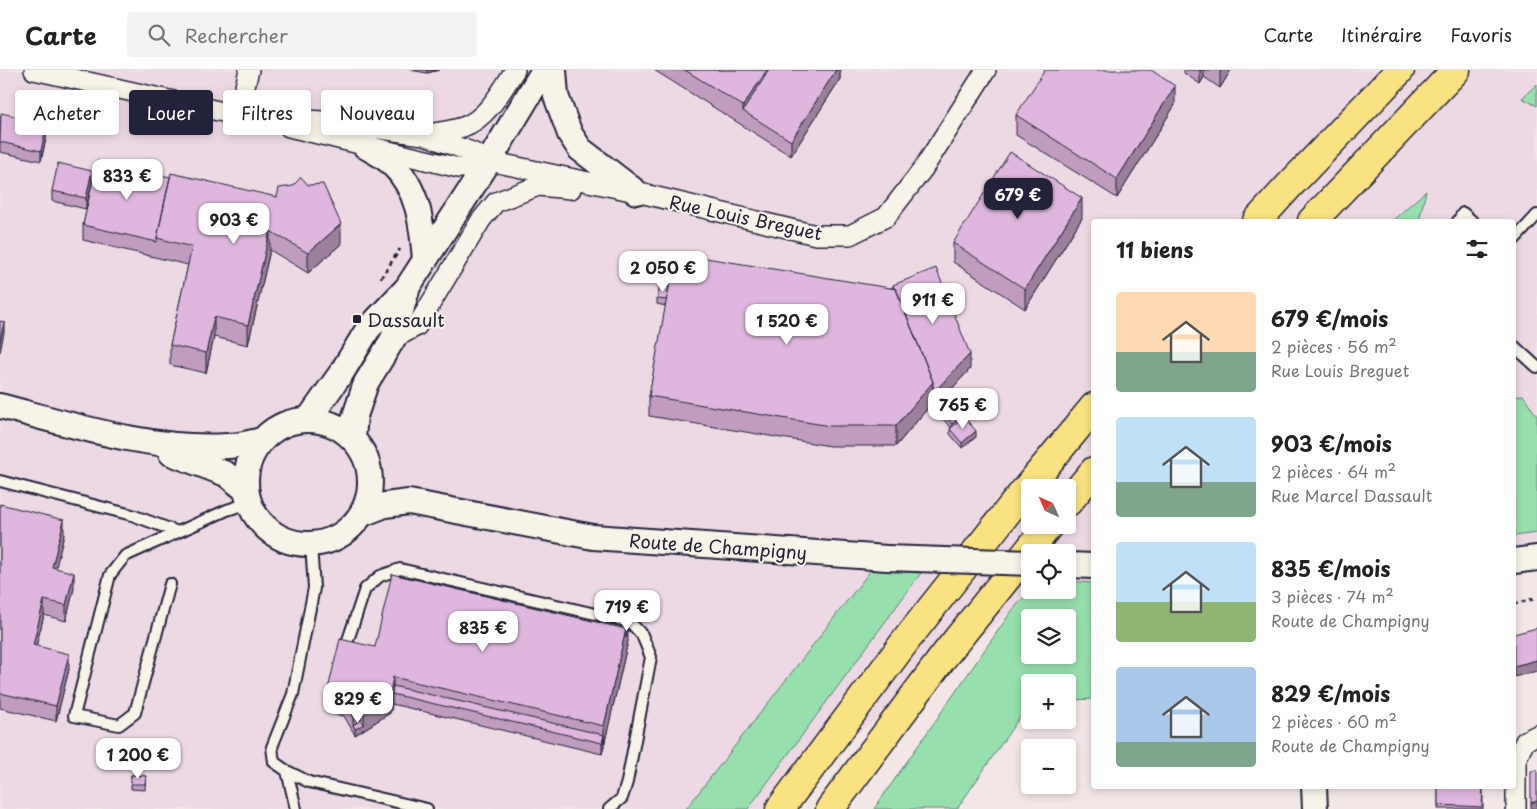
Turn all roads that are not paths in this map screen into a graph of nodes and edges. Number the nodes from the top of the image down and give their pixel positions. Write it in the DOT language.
graph roads {
  1 [pos="34,70"];
  2 [pos="249,70"];
  3 [pos="515,70"];
  4 [pos="544,70"];
  5 [pos="554,70"];
  6 [pos="986,70"];
  7 [pos="1400,70"];
  8 [pos="1456,70"];
  9 [pos="244,90"];
  10 [pos="223,112"];
  11 [pos="311,133"];
  12 [pos="433,133"];
  13 [pos="424,135"];
  14 [pos="365,146"];
  15 [pos="489,161"];
  16 [pos="636,192"];
  17 [pos="1537,215"];
  18 [pos="1259,219"];
  19 [pos="1314,219"];
  20 [pos="1459,219"];
  21 [pos="1470,219"];
  22 [pos="1516,238"];
  23 [pos="425,260"];
  24 [pos="407,288"];
  25 [pos="394,339"];
  26 [pos="1516,348"];
  27 [pos="1537,367"];
  28 [pos="0,406"];
  29 [pos="1091,411"];
  30 [pos="308,420"];
  31 [pos="353,438"];
  32 [pos="262,440"];
  33 [pos="144,442"];
  34 [pos="1091,475"];
  35 [pos="370,479"];
  36 [pos="0,481"];
  37 [pos="1076,492"];
  38 [pos="248,497"];
  39 [pos="409,502"];
  40 [pos="362,514"];
  41 [pos="178,532"];
  42 [pos="1042,534"];
  43 [pos="311,544"];
  44 [pos="1537,558"];
  45 [pos="1516,561"];
  46 [pos="1021,564"];
  47 [pos="1076,565"];
  48 [pos="1091,566"];
  49 [pos="170,584"];
  50 [pos="346,643"];
  51 [pos="1537,735"];
  52 [pos="286,771"];
  53 [pos="1314,789"];
  54 [pos="296,809"];
  55 [pos="427,809"];
  56 [pos="609,809"];
  57 [pos="780,809"];
  58 [pos="830,809"];
  59 [pos="1315,809"];
  60 [pos="1516,809"];
  1 -- 10 [label="street"];
  2 -- 9 [label="street"];
  3 -- 12 [label="street"];
  4 -- 15 [label="street"];
  5 -- 16 [label="street"];
  6 -- 16 [label="street, Rue Louis Breguet"];
  7 -- 18 [label="highway"];
  8 -- 19 [label="highway"];
  11 -- 14 [label="street"];
  13 -- 15 [label="street"];
  14 -- 15 [label="street"];
  14 -- 23 [label="street"];
  15 -- 16 [label="street, Rue Louis Breguet"];
  15 -- 23 [label="street"];
  16 -- 25 [label="street"];
  17 -- 22 [label="lane"];
  20 -- 21 [label="lane"];
  23 -- 24 [label="street"];
  24 -- 25 [label="street"];
  24 -- 30 [label="street"];
  25 -- 31 [label="street"];
  26 -- 27 [label="lane"];
  28 -- 33 [label="street"];
  29 -- 57 [label="highway"];
  30 -- 31 [label="street"];
  30 -- 32 [label="street"];
  31 -- 35 [label="street"];
  32 -- 33 [label="street"];
  32 -- 38 [label="street"];
  33 -- 38 [label="street"];
  34 -- 37 [label="highway"];
  35 -- 39 [label="street, Route de Champigny"];
  35 -- 40 [label="street"];
  36 -- 41 [label="lane"];
  38 -- 41 [label="lane"];
  38 -- 43 [label="street"];
  39 -- 40 [label="street, Route de Champigny"];
  39 -- 46 [label="street, Route de Champigny, bridge"];
  40 -- 43 [label="street"];
  41 -- 49 [label="lane"];
  42 -- 58 [label="highway"];
  43 -- 52 [label="lane"];
  44 -- 45 [label="street"];
  47 -- 48 [label="street"];
  50 -- 56 [label="lane"];
  51 -- 60 [label="street"];
  52 -- 54 [label="lane"];
  52 -- 55 [label="lane"];
  53 -- 59 [label="street"];
}
